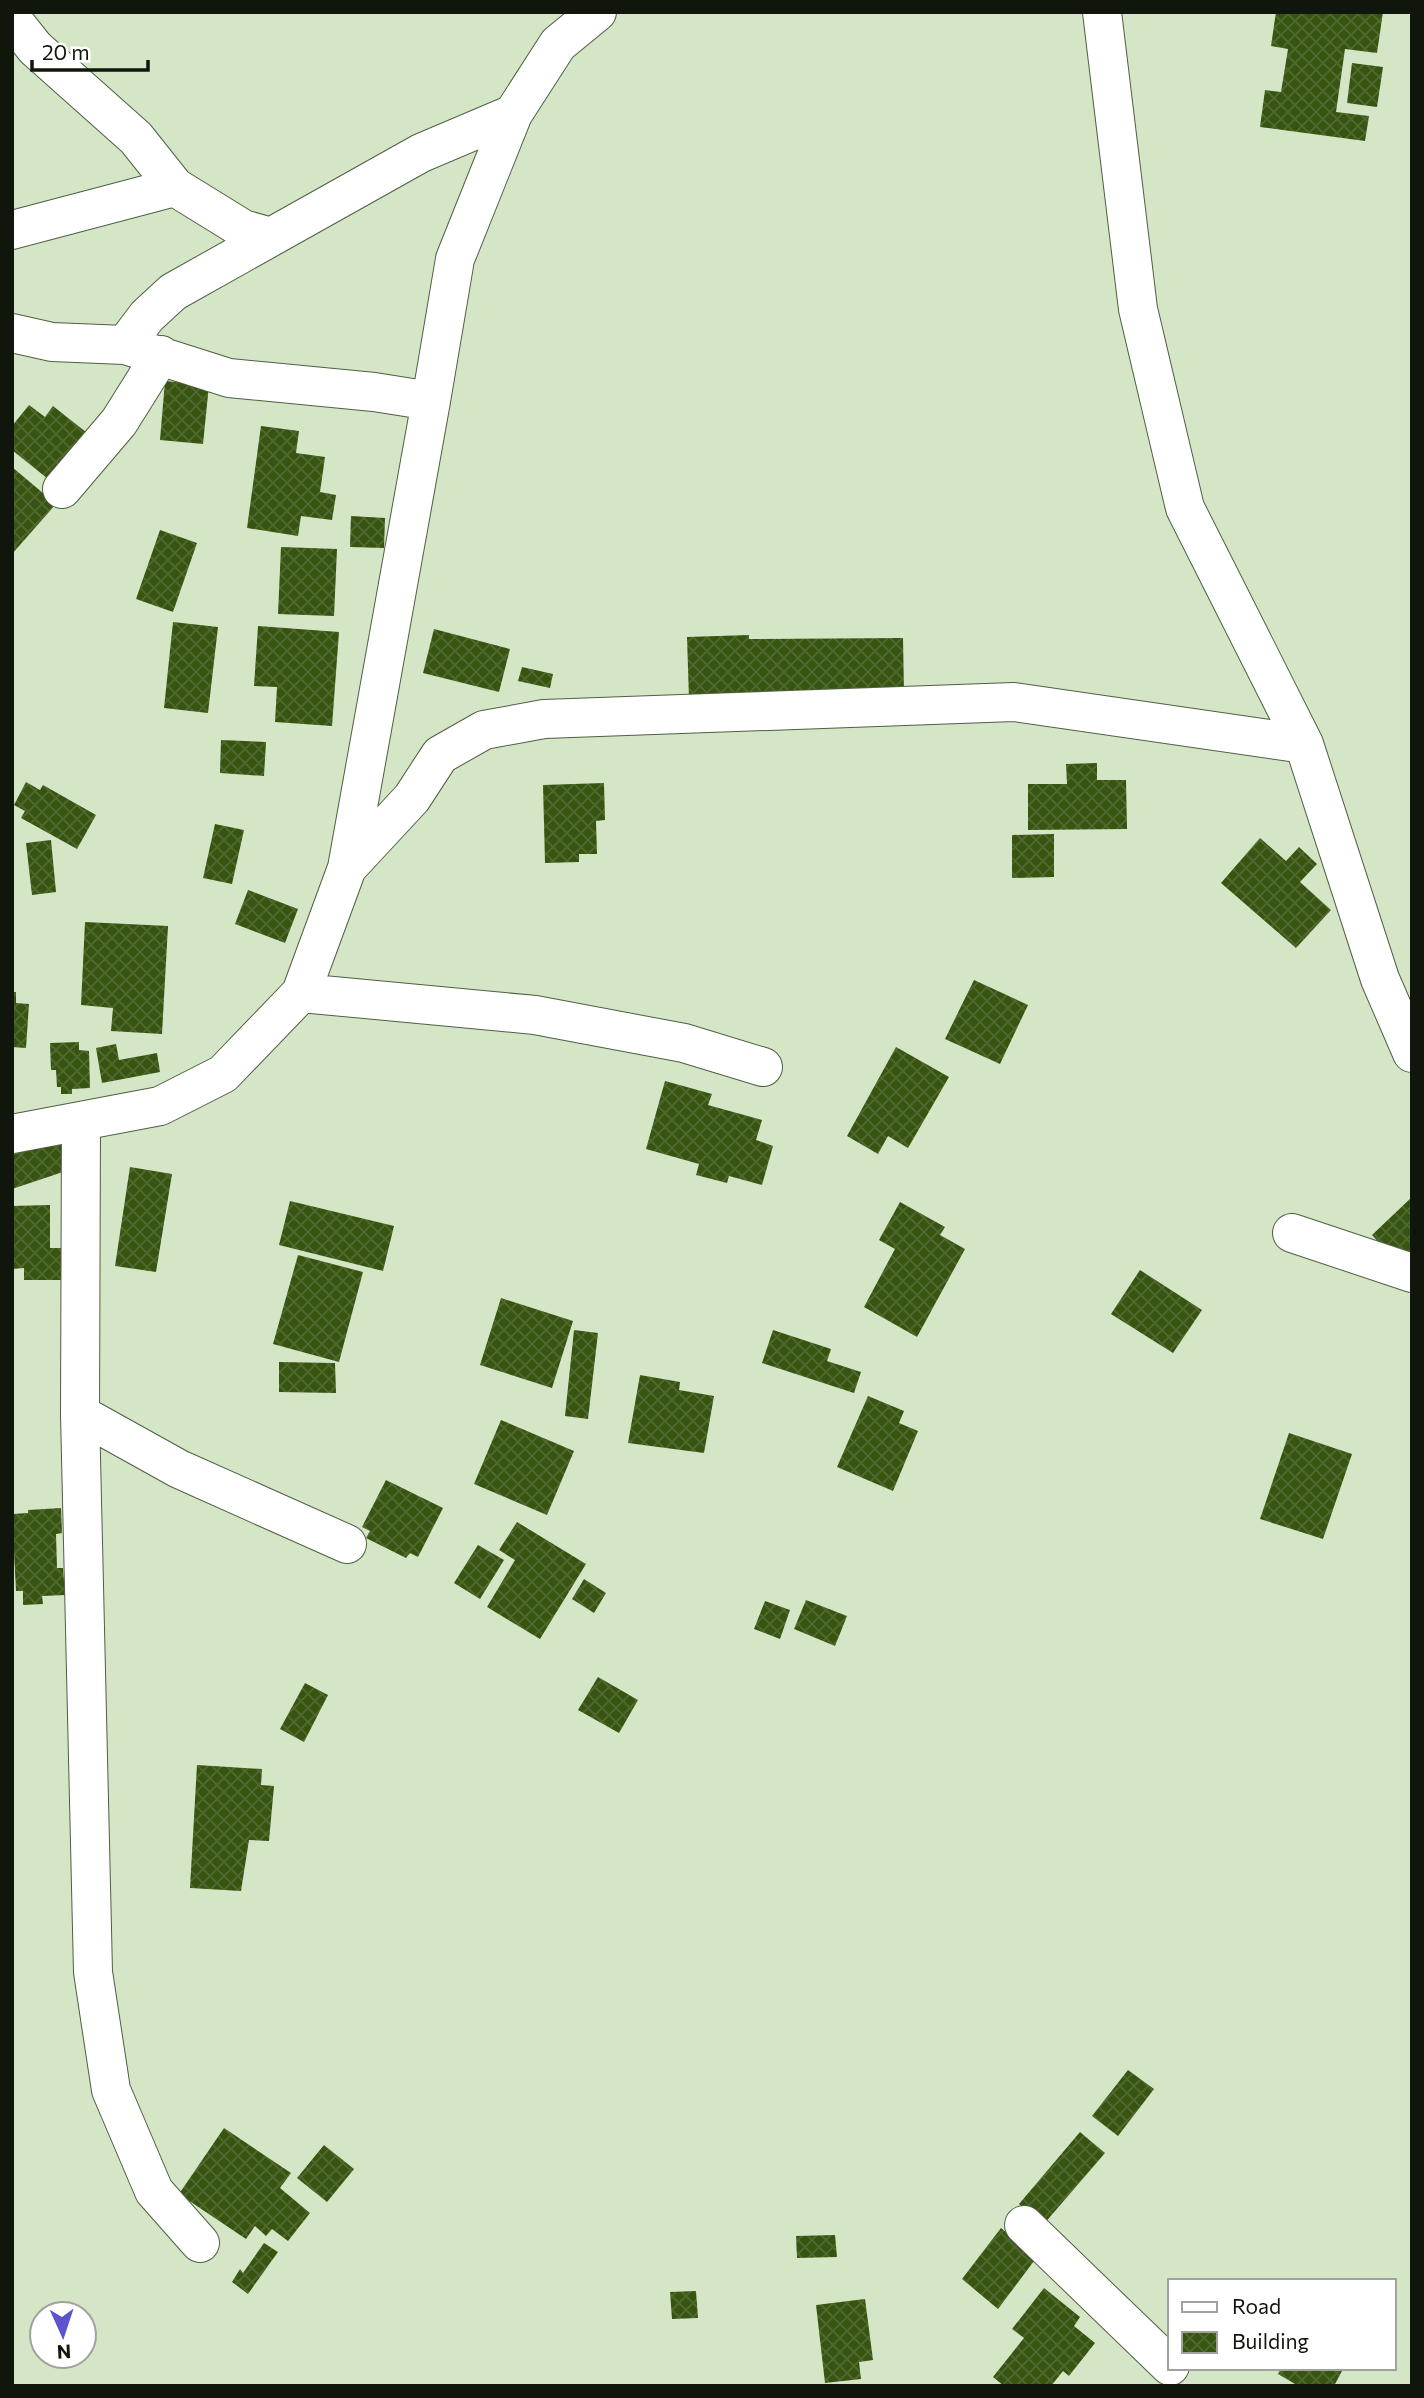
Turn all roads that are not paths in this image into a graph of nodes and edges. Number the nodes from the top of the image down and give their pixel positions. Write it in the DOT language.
graph roads {
  1 [pos="597,12"];
  2 [pos="1102,12"];
  3 [pos="12,19"];
  4 [pos="513,114"];
  5 [pos="175,187"];
  6 [pos="12,230"];
  7 [pos="271,237"];
  8 [pos="12,333"];
  9 [pos="125,345"];
  10 [pos="161,355"];
  11 [pos="431,401"];
  12 [pos="62,489"];
  13 [pos="1304,744"];
  14 [pos="347,868"];
  15 [pos="301,993"];
  16 [pos="1412,1053"];
  17 [pos="763,1067"];
  18 [pos="81,1122"];
  19 [pos="12,1134"];
  20 [pos="1293,1233"];
  21 [pos="1412,1273"];
  22 [pos="80,1414"];
  23 [pos="348,1544"];
  24 [pos="1024,2225"];
  25 [pos="200,2243"];
  26 [pos="1168,2364"];
  27 [pos="1174,2370"];
  28 [pos="1190,2386"];
  1 -- 4 [label="street"];
  2 -- 13 [label="street"];
  3 -- 5 [label="street"];
  4 -- 7 [label="street"];
  4 -- 11 [label="street"];
  5 -- 6 [label="street"];
  5 -- 7 [label="street"];
  7 -- 9 [label="street"];
  8 -- 9 [label="street"];
  9 -- 10 [label="street"];
  10 -- 11 [label="street"];
  10 -- 12 [label="street"];
  11 -- 14 [label="street"];
  13 -- 14 [label="street"];
  13 -- 16 [label="street"];
  14 -- 15 [label="street"];
  15 -- 17 [label="street"];
  15 -- 18 [label="street"];
  18 -- 19 [label="street"];
  18 -- 22 [label="street"];
  20 -- 21 [label="street"];
  22 -- 23 [label="street"];
  22 -- 25 [label="street"];
  24 -- 26 [label="street"];
  27 -- 28 [label="street"];
}
